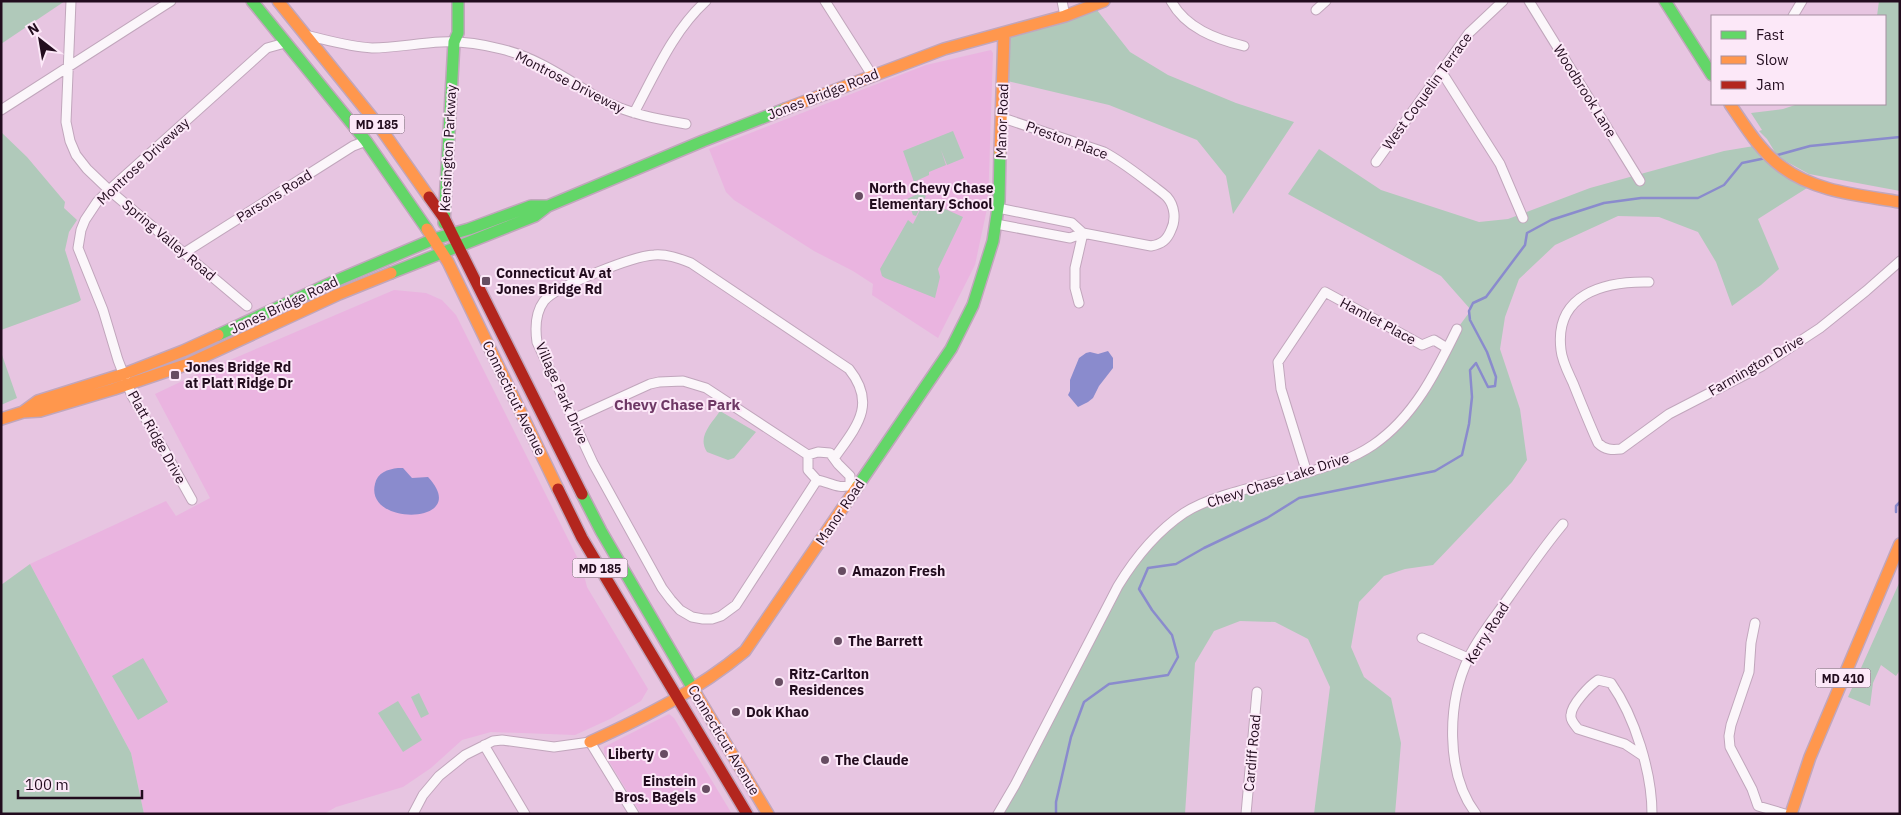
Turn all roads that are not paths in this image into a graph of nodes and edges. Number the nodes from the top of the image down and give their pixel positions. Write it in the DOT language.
graph roads {
  1 [pos="71,1"];
  2 [pos="171,1"];
  3 [pos="252,1"];
  4 [pos="278,1"];
  5 [pos="452,1"];
  6 [pos="458,1"];
  7 [pos="706,1"];
  8 [pos="825,1"];
  9 [pos="1062,1"];
  10 [pos="1104,1"];
  11 [pos="1171,1"];
  12 [pos="1326,1"];
  13 [pos="1503,1"];
  14 [pos="1529,1"];
  15 [pos="1665,1"];
  16 [pos="1802,1"];
  17 [pos="1316,10"];
  18 [pos="1794,15"];
  19 [pos="1066,16"];
  20 [pos="1004,34"];
  21 [pos="305,35"];
  22 [pos="454,42"];
  23 [pos="286,43"];
  24 [pos="1244,46"];
  25 [pos="68,68"];
  26 [pos="1711,70"];
  27 [pos="1441,71"];
  28 [pos="872,75"];
  29 [pos="1731,105"];
  30 [pos="1,110"];
  31 [pos="634,113"];
  32 [pos="1003,118"];
  33 [pos="686,124"];
  34 [pos="366,141"];
  35 [pos="1376,162"];
  36 [pos="1640,181"];
  37 [pos="109,190"];
  38 [pos="1900,202"];
  39 [pos="548,206"];
  40 [pos="998,208"];
  41 [pos="444,218"];
  42 [pos="1523,218"];
  43 [pos="996,224"];
  44 [pos="1083,233"];
  45 [pos="443,236"];
  46 [pos="459,246"];
  47 [pos="184,253"];
  48 [pos="442,253"];
  49 [pos="1900,261"];
  50 [pos="1649,282"];
  51 [pos="1079,303"];
  52 [pos="247,306"];
  53 [pos="1457,329"];
  54 [pos="1447,348"];
  55 [pos="124,374"];
  56 [pos="128,385"];
  57 [pos="23,412"];
  58 [pos="1,419"];
  59 [pos="573,419"];
  60 [pos="808,455"];
  61 [pos="835,457"];
  62 [pos="1307,473"];
  63 [pos="817,480"];
  64 [pos="853,487"];
  65 [pos="192,500"];
  66 [pos="1563,524"];
  67 [pos="1900,544"];
  68 [pos="1755,623"];
  69 [pos="1422,638"];
  70 [pos="1468,658"];
  71 [pos="692,688"];
  72 [pos="1257,692"];
  73 [pos="677,697"];
  74 [pos="590,742"];
  75 [pos="484,746"];
  76 [pos="1643,756"];
  77 [pos="1758,810"];
  78 [pos="413,814"];
  79 [pos="525,814"];
  80 [pos="634,814"];
  81 [pos="747,814"];
  82 [pos="768,814"];
  83 [pos="998,814"];
  84 [pos="1246,814"];
  85 [pos="1476,814"];
  86 [pos="1652,814"];
  87 [pos="1784,814"];
  88 [pos="1791,814"];
  1 -- 25 [label="street, Spring Valley Road"];
  2 -- 25 [label="street"];
  3 -- 23 [label="main road, Connecticut Avenue / MD 185"];
  4 -- 21 [label="main road, Connecticut Avenue / MD 185"];
  5 -- 22 [label="main road, Kensington Parkway"];
  6 -- 22 [label="main road, Kensington Parkway"];
  7 -- 31 [label="street"];
  8 -- 28 [label="street"];
  9 -- 19 [label="street"];
  10 -- 19 [label="main road, Jones Bridge Road"];
  11 -- 24 [label="street"];
  12 -- 17 [label="street"];
  13 -- 27 [label="street, West Coquelin Terrace"];
  14 -- 36 [label="street, Woodbrook Lane"];
  15 -- 26 [label="main road"];
  16 -- 18 [label="street"];
  19 -- 20 [label="main road, Jones Bridge Road"];
  20 -- 28 [label="main road, Jones Bridge Road"];
  20 -- 32 [label="main road, Manor Road"];
  21 -- 22 [label="street, Montrose Driveway"];
  21 -- 41 [label="main road, Connecticut Avenue / MD 185"];
  22 -- 31 [label="street, Montrose Driveway"];
  22 -- 41 [label="main road, Kensington Parkway"];
  23 -- 34 [label="main road, Connecticut Avenue / MD 185"];
  23 -- 37 [label="street, Montrose Driveway"];
  25 -- 30 [label="street"];
  25 -- 37 [label="street, Spring Valley Road"];
  27 -- 35 [label="street, West Coquelin Terrace"];
  27 -- 42 [label="street"];
  28 -- 39 [label="main road, Jones Bridge Road"];
  29 -- 38 [label="main road"];
  31 -- 33 [label="street, Montrose Driveway"];
  32 -- 40 [label="main road, Manor Road"];
  32 -- 44 [label="street, Preston Place"];
  34 -- 45 [label="main road, Connecticut Avenue / MD 185"];
  34 -- 47 [label="street, Parsons Road"];
  37 -- 47 [label="street, Spring Valley Road"];
  37 -- 55 [label="street, Montrose Driveway"];
  39 -- 45 [label="main road, Jones Bridge Road"];
  39 -- 46 [label="main road, Jones Bridge Road"];
  40 -- 43 [label="main road, Manor Road"];
  40 -- 44 [label="street, Preston Place"];
  41 -- 45 [label="main road, Connecticut Avenue / MD 185"];
  43 -- 44 [label="street, Preston Place"];
  43 -- 64 [label="main road, Manor Road"];
  44 -- 51 [label="street"];
  45 -- 46 [label="main road, Connecticut Avenue / MD 185"];
  45 -- 48 [label="main road, Connecticut Avenue / MD 185"];
  45 -- 55 [label="main road, Jones Bridge Road"];
  46 -- 48 [label="main road, Jones Bridge Road"];
  46 -- 71 [label="main road, Connecticut Avenue / MD 185"];
  47 -- 52 [label="street, Spring Valley Road"];
  48 -- 56 [label="main road, Jones Bridge Road"];
  48 -- 73 [label="main road, Connecticut Avenue / MD 185"];
  49 -- 50 [label="street, Farmington Drive"];
  53 -- 54 [label="street, Chevy Chase Lake Drive"];
  54 -- 62 [label="street, Chevy Chase Lake Drive"];
  54 -- 62 [label="street, Hamlet Place"];
  55 -- 56 [label="street, Platt Ridge Drive"];
  55 -- 57 [label="main road, Jones Bridge Road"];
  56 -- 57 [label="main road, Jones Bridge Road"];
  56 -- 65 [label="street, Platt Ridge Drive"];
  57 -- 58 [label="main road, Jones Bridge Road"];
  59 -- 60 [label="street"];
  59 -- 61 [label="street, Village Park Drive"];
  59 -- 63 [label="street, Village Park Drive"];
  60 -- 61 [label="street"];
  60 -- 63 [label="street"];
  61 -- 64 [label="street"];
  62 -- 83 [label="street, Chevy Chase Lake Drive"];
  63 -- 64 [label="street"];
  64 -- 71 [label="main road, Manor Road"];
  66 -- 70 [label="street, Kerry Road"];
  67 -- 88 [label="main road, MD 410"];
  68 -- 77 [label="street"];
  69 -- 70 [label="street"];
  70 -- 85 [label="street, Kerry Road"];
  71 -- 73 [label="main road, Manor Road"];
  71 -- 82 [label="main road, Connecticut Avenue / MD 185"];
  72 -- 84 [label="street, Cardiff Road"];
  73 -- 74 [label="main road, Manor Road"];
  73 -- 81 [label="main road, Connecticut Avenue / MD 185"];
  74 -- 75 [label="street, Manor Road"];
  74 -- 80 [label="street"];
  75 -- 78 [label="street, Manor Road"];
  75 -- 79 [label="street"];
  76 -- 76 [label="street"];
  76 -- 86 [label="street"];
  77 -- 87 [label="street"];
}
